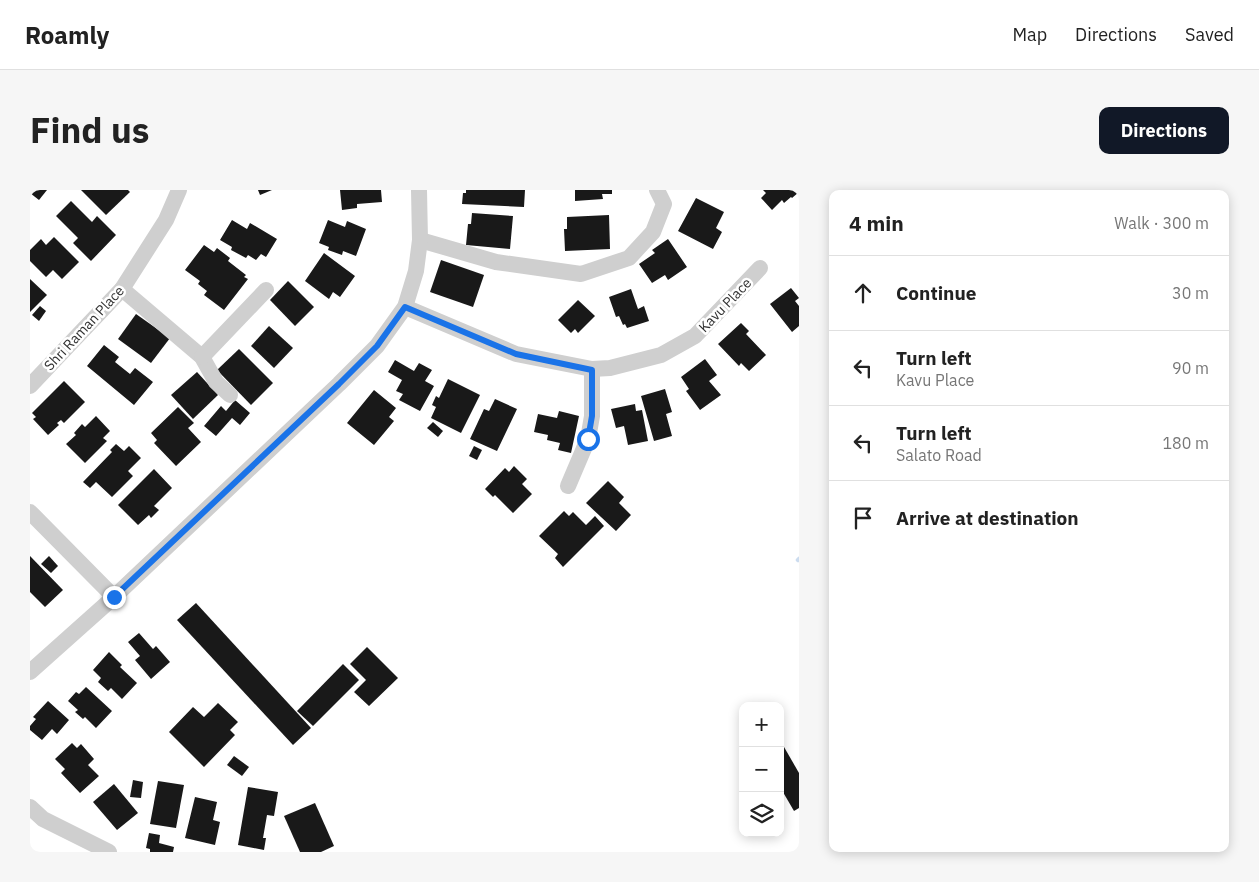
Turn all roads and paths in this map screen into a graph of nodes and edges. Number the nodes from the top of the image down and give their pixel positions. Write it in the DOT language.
graph roads {
  1 [pos="179,190"];
  2 [pos="419,190"];
  3 [pos="657,190"];
  4 [pos="420,240"];
  5 [pos="760,268"];
  6 [pos="122,289"];
  7 [pos="266,290"];
  8 [pos="405,307"];
  9 [pos="202,357"];
  10 [pos="592,370"];
  11 [pos="30,386"];
  12 [pos="230,395"];
  13 [pos="568,486"];
  14 [pos="30,512"];
  15 [pos="114,597"];
  16 [pos="30,672"];
  17 [pos="30,807"];
  18 [pos="109,852"];
  1 -- 6 [label="street, Shri Raman Place"];
  2 -- 4 [label="street"];
  3 -- 4 [label="street"];
  4 -- 8 [label="street"];
  5 -- 10 [label="street, Kavu Place"];
  6 -- 9 [label="street"];
  6 -- 11 [label="street, Shri Raman Place"];
  7 -- 9 [label="street"];
  8 -- 10 [label="street, Kavu Place"];
  8 -- 15 [label="street"];
  9 -- 12 [label="street"];
  10 -- 13 [label="street"];
  14 -- 15 [label="street"];
  15 -- 16 [label="street"];
  17 -- 18 [label="street"];
}
